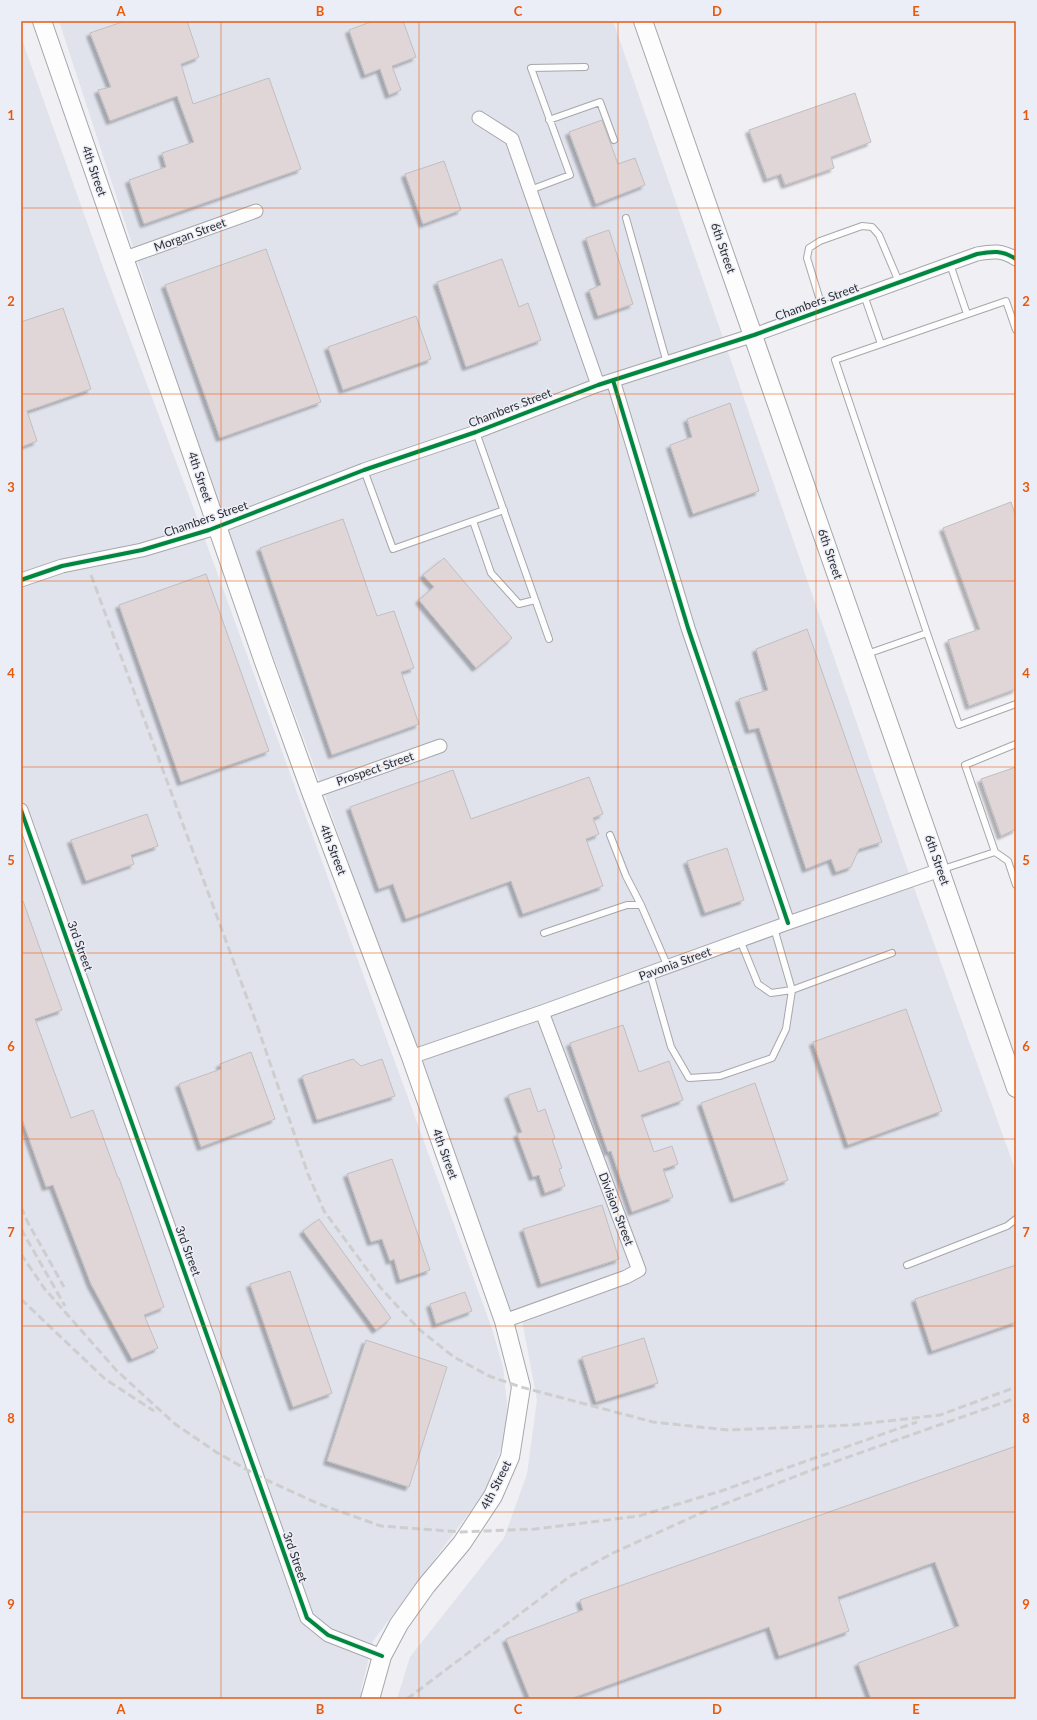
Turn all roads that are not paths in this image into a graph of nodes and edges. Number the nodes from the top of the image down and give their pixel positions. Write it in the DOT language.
graph roads {
  1 [pos="42,21"];
  2 [pos="643,21"];
  3 [pos="585,67"];
  4 [pos="479,118"];
  5 [pos="549,120"];
  6 [pos="614,140"];
  7 [pos="530,190"];
  8 [pos="256,211"];
  9 [pos="626,218"];
  10 [pos="1011,256"];
  11 [pos="125,258"];
  12 [pos="950,264"];
  13 [pos="899,282"];
  14 [pos="864,295"];
  15 [pos="823,310"];
  16 [pos="967,314"];
  17 [pos="1016,330"];
  18 [pos="754,335"];
  19 [pos="881,344"];
  20 [pos="667,363"];
  21 [pos="613,380"];
  22 [pos="598,385"];
  23 [pos="476,432"];
  24 [pos="364,470"];
  25 [pos="504,510"];
  26 [pos="473,521"];
  27 [pos="218,527"];
  28 [pos="21,580"];
  29 [pos="535,600"];
  30 [pos="927,633"];
  31 [pos="549,639"];
  32 [pos="865,655"];
  33 [pos="1016,704"];
  34 [pos="1016,744"];
  35 [pos="440,746"];
  36 [pos="311,792"];
  37 [pos="21,810"];
  38 [pos="610,835"];
  39 [pos="995,852"];
  40 [pos="940,870"];
  41 [pos="1016,885"];
  42 [pos="641,906"];
  43 [pos="788,923"];
  44 [pos="774,928"];
  45 [pos="544,933"];
  46 [pos="740,940"];
  47 [pos="892,953"];
  48 [pos="668,967"];
  49 [pos="650,973"];
  50 [pos="792,990"];
  51 [pos="542,1012"];
  52 [pos="410,1057"];
  53 [pos="1016,1088"];
  54 [pos="1016,1219"];
  55 [pos="907,1265"];
  56 [pos="504,1321"];
  57 [pos="382,1656"];
  58 [pos="370,1699"];
  1 -- 11 [label="main road, 4th Street"];
  2 -- 18 [label="main road, 6th Street"];
  3 -- 5 [label="lane"];
  4 -- 7 [label="street"];
  5 -- 6 [label="lane"];
  5 -- 7 [label="lane"];
  7 -- 22 [label="street"];
  8 -- 11 [label="street, Morgan Street"];
  9 -- 20 [label="lane"];
  10 -- 12 [label="street, Chambers Street"];
  11 -- 27 [label="main road, 4th Street"];
  12 -- 13 [label="street, Chambers Street"];
  12 -- 16 [label="lane"];
  13 -- 14 [label="street, Chambers Street"];
  13 -- 15 [label="lane"];
  14 -- 15 [label="street, Chambers Street"];
  14 -- 19 [label="lane"];
  15 -- 18 [label="street, Chambers Street"];
  16 -- 17 [label="lane"];
  16 -- 19 [label="lane"];
  18 -- 20 [label="street, Chambers Street"];
  18 -- 32 [label="main road, 6th Street"];
  19 -- 30 [label="lane"];
  20 -- 21 [label="street, Chambers Street"];
  21 -- 22 [label="street, Chambers Street"];
  21 -- 43 [label="street"];
  22 -- 23 [label="street, Chambers Street"];
  23 -- 24 [label="street, Chambers Street"];
  23 -- 25 [label="lane"];
  24 -- 26 [label="lane"];
  24 -- 27 [label="street, Chambers Street"];
  25 -- 26 [label="lane"];
  25 -- 29 [label="lane"];
  26 -- 29 [label="lane"];
  27 -- 28 [label="street, Chambers Street"];
  27 -- 36 [label="main road, 4th Street"];
  29 -- 31 [label="lane"];
  30 -- 32 [label="lane"];
  30 -- 33 [label="lane"];
  32 -- 40 [label="main road, 6th Street"];
  34 -- 39 [label="lane"];
  35 -- 36 [label="street, Prospect Street"];
  36 -- 52 [label="main road, 4th Street"];
  37 -- 57 [label="street, 3rd Street"];
  38 -- 42 [label="lane"];
  39 -- 40 [label="lane"];
  39 -- 41 [label="lane"];
  40 -- 43 [label="street, Pavonia Street"];
  40 -- 53 [label="main road, 6th Street"];
  42 -- 45 [label="lane"];
  42 -- 48 [label="lane"];
  43 -- 44 [label="street, Pavonia Street"];
  44 -- 46 [label="street, Pavonia Street"];
  44 -- 50 [label="lane"];
  46 -- 48 [label="street, Pavonia Street"];
  46 -- 50 [label="lane"];
  47 -- 50 [label="lane"];
  48 -- 49 [label="street, Pavonia Street"];
  49 -- 50 [label="lane"];
  49 -- 51 [label="street, Pavonia Street"];
  51 -- 52 [label="street, Pavonia Street"];
  51 -- 56 [label="street, Division Street"];
  52 -- 56 [label="main road, 4th Street"];
  54 -- 55 [label="lane"];
  56 -- 57 [label="main road, 4th Street"];
  57 -- 58 [label="main road"];
}
